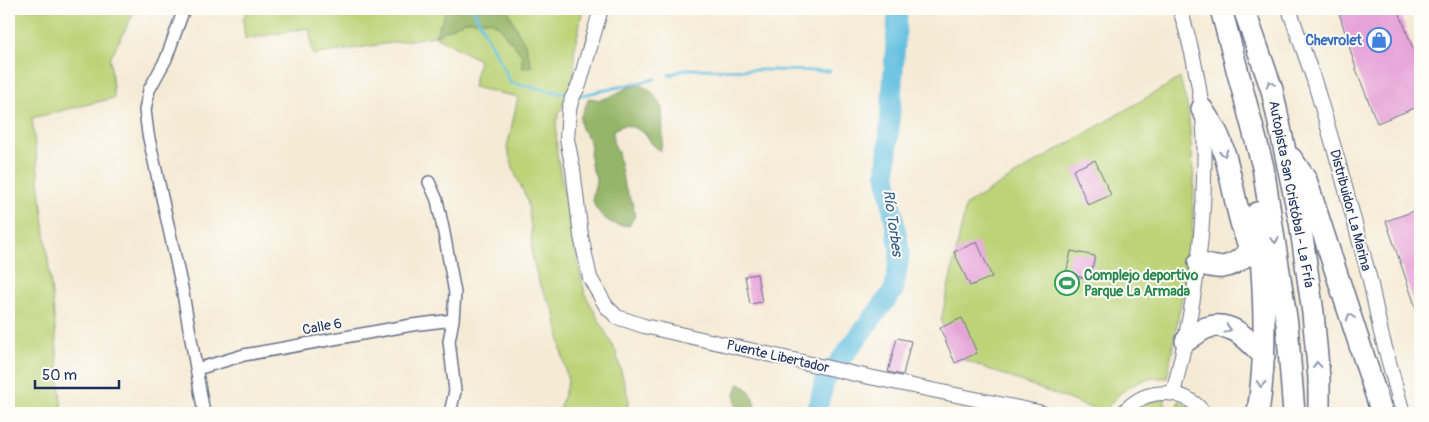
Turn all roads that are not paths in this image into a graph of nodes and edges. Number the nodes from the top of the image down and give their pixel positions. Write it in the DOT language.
graph roads {
  1 [pos="184,9"];
  2 [pos="601,9"];
  3 [pos="1180,9"];
  4 [pos="1221,9"];
  5 [pos="1244,9"];
  6 [pos="1289,9"];
  7 [pos="1247,107"];
  8 [pos="1202,109"];
  9 [pos="1284,148"];
  10 [pos="429,182"];
  11 [pos="1255,244"];
  12 [pos="1199,263"];
  13 [pos="453,320"];
  14 [pos="1186,341"];
  15 [pos="1264,356"];
  16 [pos="197,369"];
  17 [pos="1173,394"];
  18 [pos="204,413"];
  19 [pos="450,413"];
  20 [pos="1043,413"];
  21 [pos="1123,413"];
  22 [pos="1204,413"];
  23 [pos="1258,413"];
  24 [pos="1294,413"];
  25 [pos="1319,413"];
  26 [pos="1382,413"];
  27 [pos="1403,413"];
  1 -- 16 [label="street"];
  2 -- 20 [label="street, Puente Libertador"];
  3 -- 8 [label="street"];
  4 -- 7 [label="highway, Autopista San Cristóbal - La Fría"];
  9 -- 5 [label="highway, Autopista San Cristóbal - La Fría, one-way"];
  6 -- 27 [label="street, Distribuidor La Marina"];
  7 -- 11 [label="highway, Autopista San Cristóbal - La Fría"];
  7 -- 24 [label="highway, one-way"];
  8 -- 11 [label="highway, one-way"];
  8 -- 12 [label="street"];
  25 -- 9 [label="highway, Autopista San Cristóbal - La Fría, one-way"];
  26 -- 9 [label="highway, one-way"];
  10 -- 13 [label="street"];
  11 -- 12 [label="highway"];
  11 -- 15 [label="highway, Autopista San Cristóbal - La Fría"];
  12 -- 14 [label="street"];
  13 -- 16 [label="street, Calle 6"];
  13 -- 19 [label="street"];
  14 -- 15 [label="highway, one-way"];
  14 -- 17 [label="street"];
  15 -- 23 [label="highway, Autopista San Cristóbal - La Fría, one-way"];
  16 -- 18 [label="street"];
  17 -- 21 [label="street"];
  17 -- 22 [label="street"];
}
